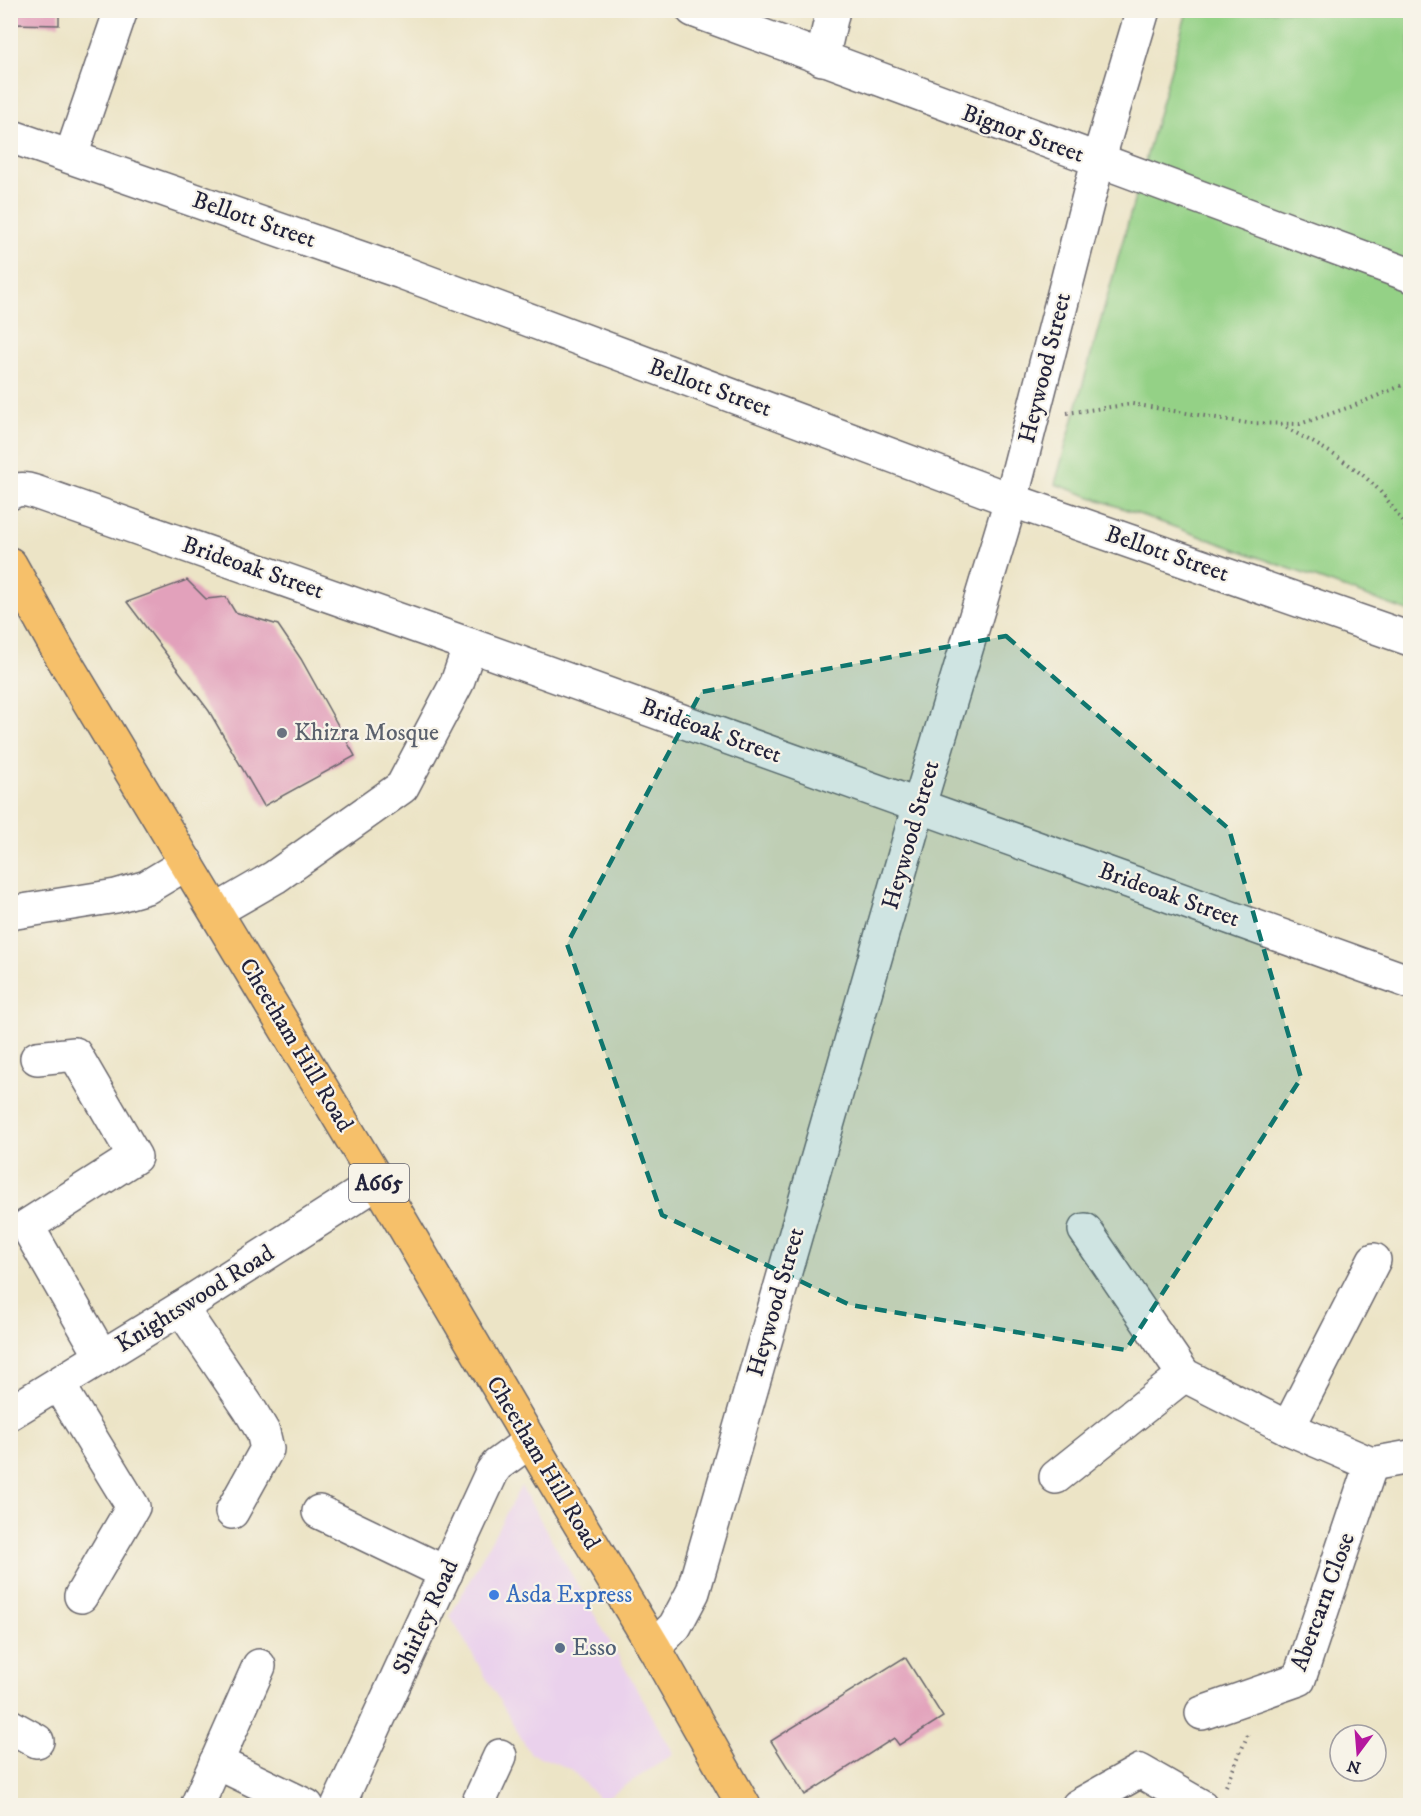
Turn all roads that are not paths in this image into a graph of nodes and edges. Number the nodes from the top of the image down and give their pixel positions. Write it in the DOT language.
graph roads {
  1 [pos="121,10"];
  2 [pos="693,10"];
  3 [pos="833,10"];
  4 [pos="1143,10"];
  5 [pos="822,58"];
  6 [pos="10,135"];
  7 [pos="71,156"];
  8 [pos="1098,161"];
  9 [pos="1410,275"];
  10 [pos="10,494"];
  11 [pos="1011,500"];
  12 [pos="10,564"];
  13 [pos="1410,639"];
  14 [pos="470,645"];
  15 [pos="919,805"];
  16 [pos="187,864"];
  17 [pos="216,911"];
  18 [pos="10,913"];
  19 [pos="1410,982"];
  20 [pos="37,1058"];
  21 [pos="378,1182"];
  22 [pos="1085,1230"];
  23 [pos="1374,1260"];
  24 [pos="181,1308"];
  25 [pos="102,1357"];
  26 [pos="1184,1375"];
  27 [pos="58,1384"];
  28 [pos="10,1413"];
  29 [pos="1288,1428"];
  30 [pos="530,1441"];
  31 [pos="1410,1457"];
  32 [pos="1371,1464"];
  33 [pos="1056,1477"];
  34 [pos="232,1512"];
  35 [pos="319,1512"];
  36 [pos="446,1573"];
  37 [pos="81,1596"];
  38 [pos="654,1647"];
  39 [pos="259,1666"];
  40 [pos="1202,1713"];
  41 [pos="500,1756"];
  42 [pos="216,1762"];
  43 [pos="1211,1800"];
  44 [pos="196,1806"];
  45 [pos="307,1806"];
  46 [pos="338,1806"];
  47 [pos="477,1806"];
  48 [pos="744,1806"];
  49 [pos="1078,1806"];
  1 -- 7 [label="street"];
  2 -- 5 [label="street, Bignor Street"];
  3 -- 5 [label="street"];
  4 -- 8 [label="street, Heywood Street"];
  5 -- 8 [label="street, Bignor Street"];
  6 -- 7 [label="street, Bellott Street"];
  7 -- 11 [label="street, Bellott Street"];
  8 -- 9 [label="street, Bignor Street"];
  8 -- 11 [label="street, Heywood Street"];
  10 -- 14 [label="street, Brideoak Street"];
  11 -- 13 [label="street, Bellott Street"];
  11 -- 15 [label="street, Heywood Street"];
  12 -- 16 [label="highway, Cheetham Hill Road / A665"];
  14 -- 15 [label="street, Brideoak Street"];
  14 -- 17 [label="street"];
  15 -- 19 [label="street, Brideoak Street"];
  15 -- 38 [label="street, Heywood Street"];
  16 -- 17 [label="highway, Cheetham Hill Road / A665"];
  16 -- 18 [label="street"];
  17 -- 21 [label="highway, Cheetham Hill Road / A665"];
  20 -- 25 [label="street"];
  21 -- 24 [label="street, Knightswood Road"];
  21 -- 30 [label="highway, Cheetham Hill Road / A665"];
  22 -- 26 [label="street"];
  23 -- 29 [label="street"];
  24 -- 25 [label="street, Knightswood Road"];
  24 -- 34 [label="street"];
  25 -- 27 [label="street, Knightswood Road"];
  26 -- 29 [label="street"];
  26 -- 33 [label="street"];
  27 -- 28 [label="street, Knightswood Road"];
  27 -- 37 [label="street"];
  29 -- 32 [label="street"];
  30 -- 36 [label="street, Shirley Road"];
  30 -- 38 [label="highway, Cheetham Hill Road / A665"];
  31 -- 32 [label="street"];
  32 -- 40 [label="street, Abercarn Close"];
  35 -- 36 [label="street"];
  36 -- 46 [label="street, Shirley Road"];
  38 -- 48 [label="highway, Cheetham Hill Road / A665"];
  39 -- 42 [label="street"];
  41 -- 47 [label="street"];
  42 -- 44 [label="street"];
  42 -- 45 [label="street"];
  43 -- 49 [label="street"];
}
